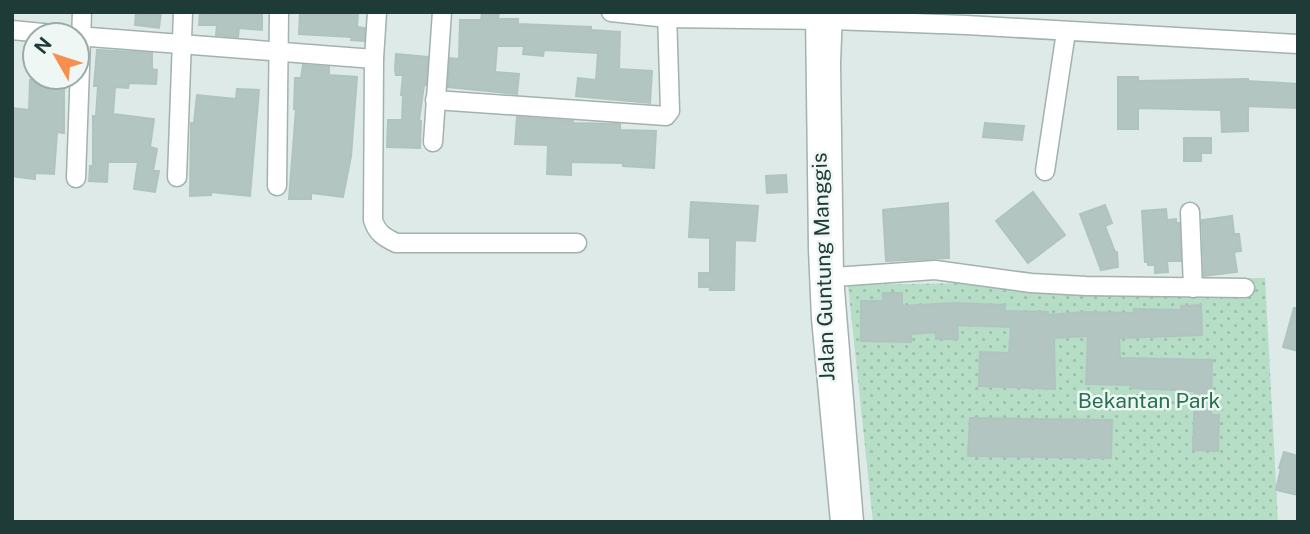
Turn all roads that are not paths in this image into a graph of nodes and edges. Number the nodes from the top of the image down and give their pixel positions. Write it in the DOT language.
graph roads {
  1 [pos="183,12"];
  2 [pos="279,12"];
  3 [pos="377,12"];
  4 [pos="442,12"];
  5 [pos="611,12"];
  6 [pos="667,15"];
  7 [pos="824,16"];
  8 [pos="1066,32"];
  9 [pos="91,38"];
  10 [pos="182,44"];
  11 [pos="1298,44"];
  12 [pos="278,52"];
  13 [pos="374,59"];
  14 [pos="78,91"];
  15 [pos="435,100"];
  16 [pos="433,142"];
  17 [pos="1045,171"];
  18 [pos="177,177"];
  19 [pos="76,178"];
  20 [pos="277,186"];
  21 [pos="1190,212"];
  22 [pos="577,243"];
  23 [pos="834,277"];
  24 [pos="1194,288"];
  25 [pos="1245,288"];
  26 [pos="832,350"];
  27 [pos="840,522"];
  28 [pos="855,522"];
  1 -- 10 [label="street"];
  2 -- 12 [label="street"];
  3 -- 13 [label="street"];
  4 -- 15 [label="street"];
  5 -- 6 [label="street"];
  6 -- 7 [label="street"];
  6 -- 15 [label="street"];
  7 -- 8 [label="street"];
  7 -- 23 [label="street, Jalan Guntung Manggis"];
  7 -- 26 [label="street, Jalan Guntung Manggis"];
  8 -- 11 [label="street"];
  8 -- 17 [label="street"];
  9 -- 10 [label="street"];
  10 -- 12 [label="street"];
  10 -- 18 [label="street"];
  12 -- 13 [label="street"];
  12 -- 20 [label="street"];
  13 -- 22 [label="street"];
  14 -- 19 [label="street"];
  15 -- 16 [label="street"];
  21 -- 24 [label="street"];
  23 -- 24 [label="street"];
  23 -- 26 [label="street, Jalan Guntung Manggis"];
  24 -- 25 [label="street"];
  26 -- 27 [label="street, Jalan Guntung Manggis"];
  26 -- 28 [label="street, Jalan Guntung Manggis"];
}
